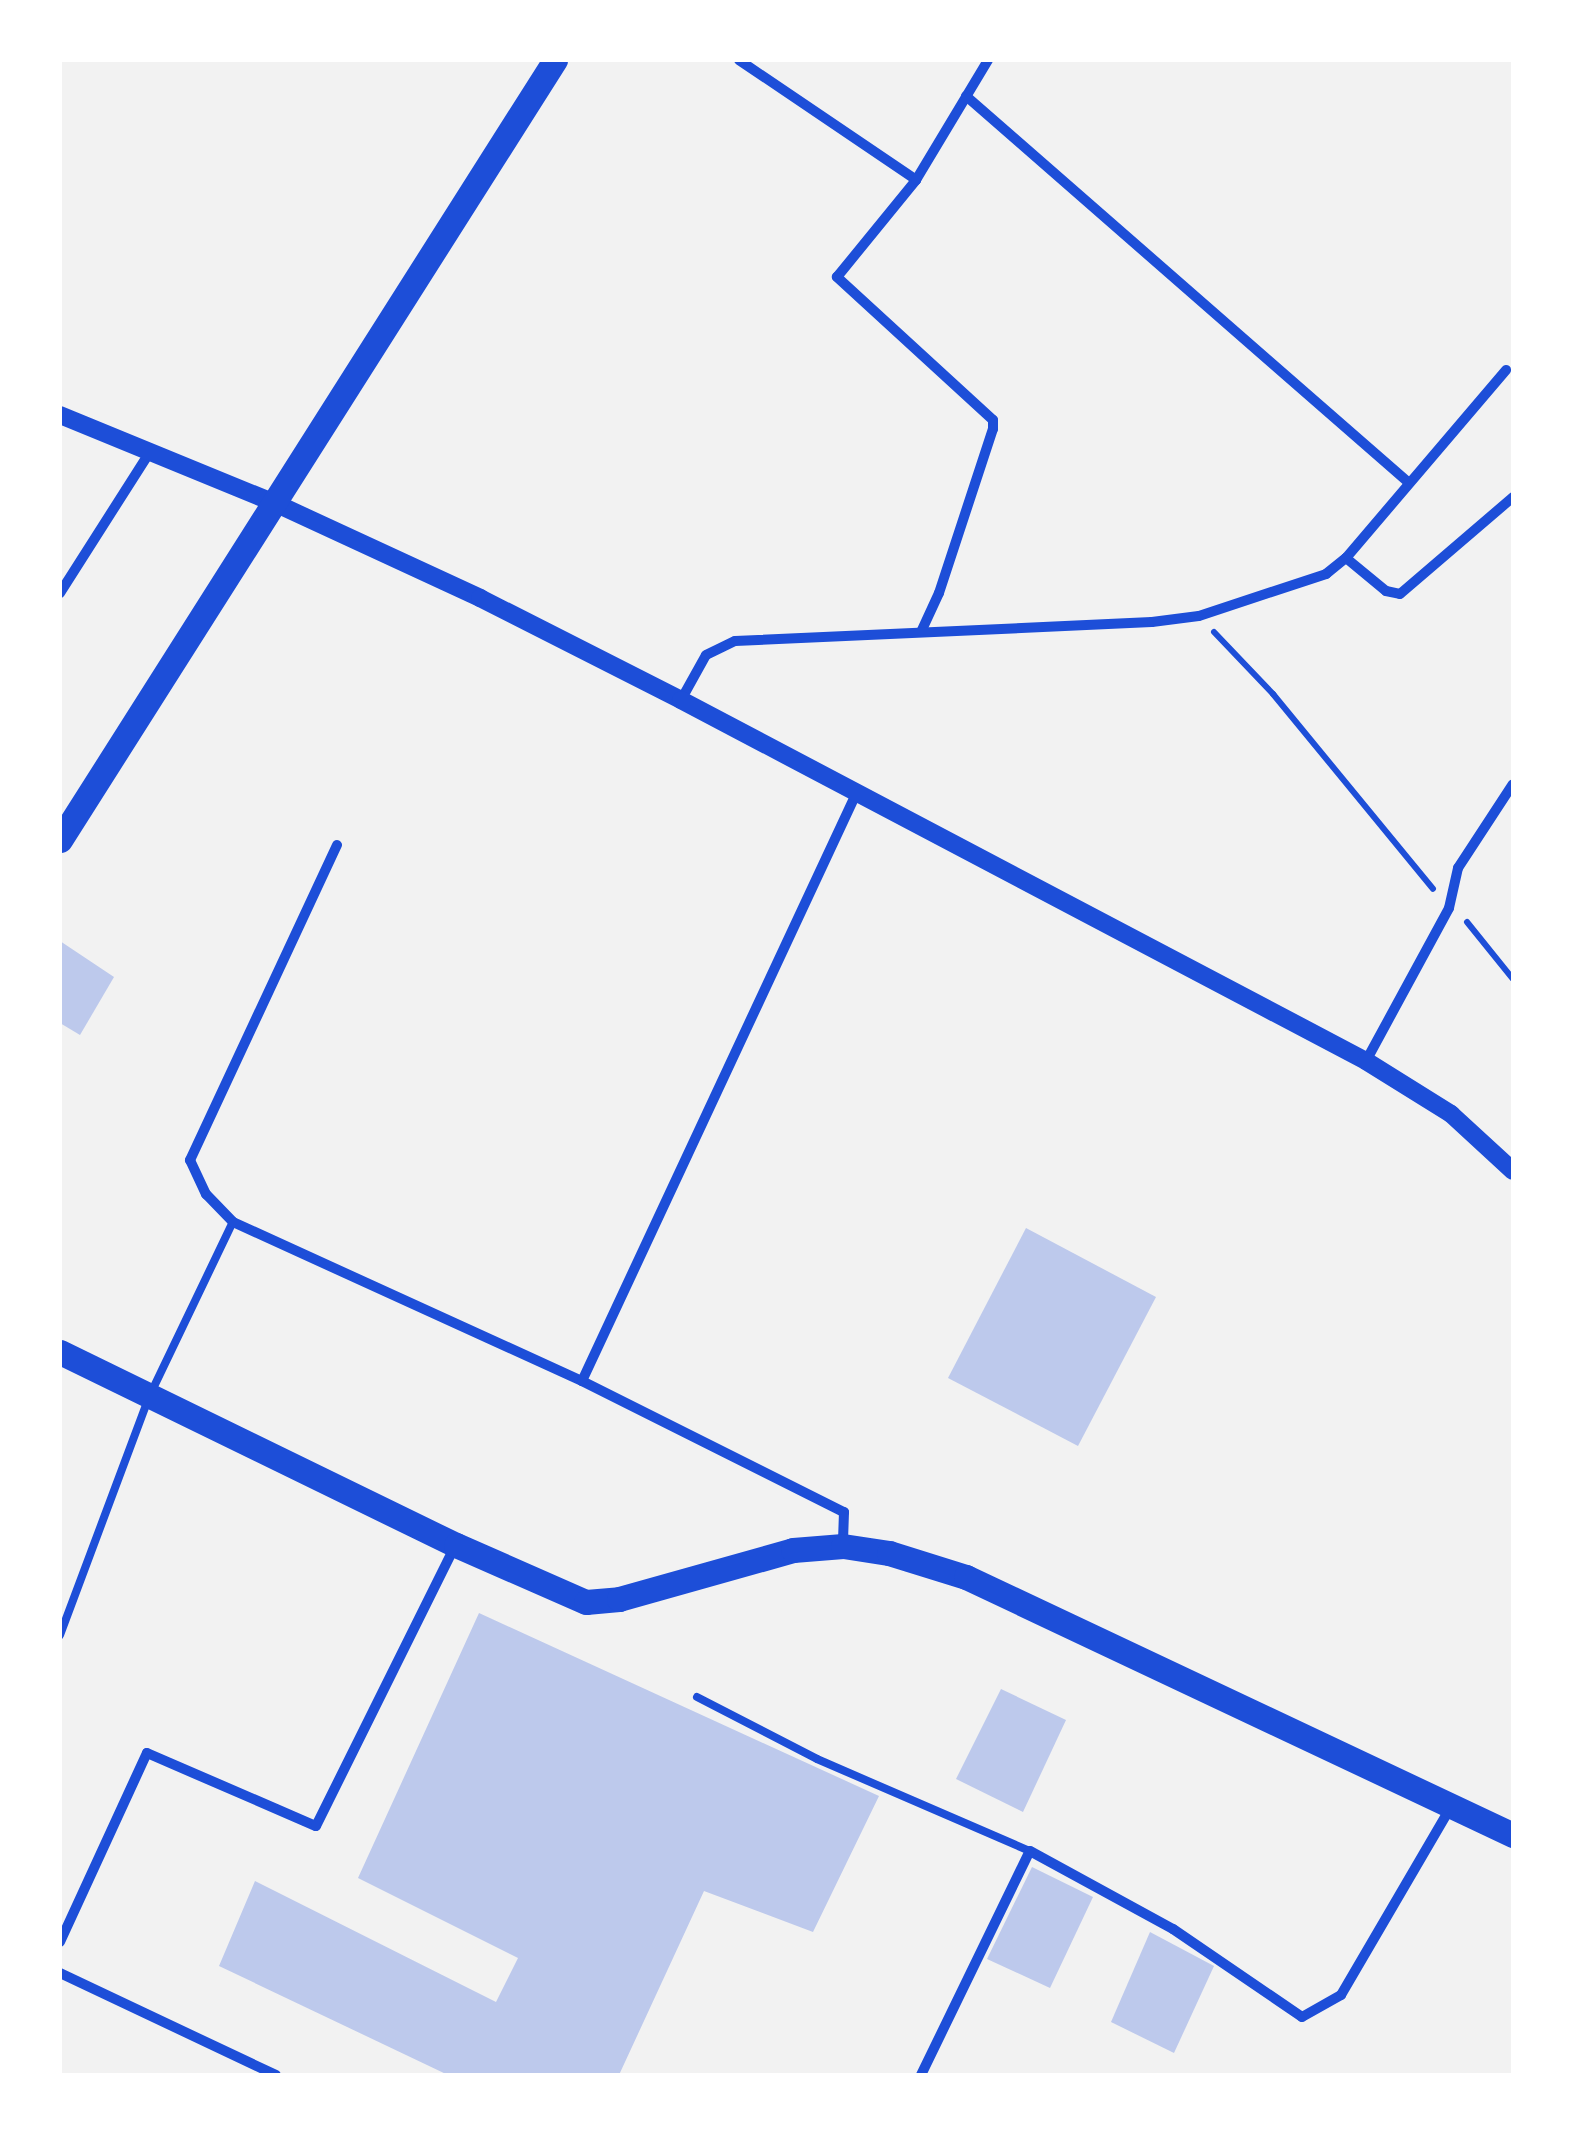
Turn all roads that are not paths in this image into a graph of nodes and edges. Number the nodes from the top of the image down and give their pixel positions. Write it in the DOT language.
graph roads {
  1 [pos="555,60"];
  2 [pos="739,60"];
  3 [pos="988,60"];
  4 [pos="966,96"];
  5 [pos="916,180"];
  6 [pos="1506,370"];
  7 [pos="60,415"];
  8 [pos="151,450"];
  9 [pos="1409,483"];
  10 [pos="1513,497"];
  11 [pos="277,504"];
  12 [pos="1346,558"];
  13 [pos="60,593"];
  14 [pos="922,632"];
  15 [pos="681,700"];
  16 [pos="1513,784"];
  17 [pos="856,794"];
  18 [pos="60,840"];
  19 [pos="337,846"];
  20 [pos="1366,1061"];
  21 [pos="1513,1171"];
  22 [pos="233,1222"];
  23 [pos="60,1352"];
  24 [pos="582,1381"];
  25 [pos="149,1397"];
  26 [pos="456,1545"];
  27 [pos="843,1546"];
  28 [pos="60,1636"];
  29 [pos="698,1697"];
  30 [pos="1451,1806"];
  31 [pos="1513,1835"];
  32 [pos="1030,1851"];
  33 [pos="60,1942"];
  34 [pos="60,1973"];
  35 [pos="276,2075"];
  36 [pos="921,2075"];
  1 -- 11 [label="highway"];
  2 -- 5 [label="street"];
  3 -- 4 [label="street"];
  4 -- 5 [label="street"];
  4 -- 9 [label="street"];
  5 -- 14 [label="street"];
  6 -- 9 [label="street"];
  7 -- 8 [label="street"];
  8 -- 11 [label="street"];
  8 -- 13 [label="street"];
  9 -- 12 [label="street"];
  10 -- 12 [label="street"];
  11 -- 15 [label="street"];
  11 -- 18 [label="highway"];
  12 -- 14 [label="street"];
  14 -- 15 [label="street"];
  15 -- 17 [label="street"];
  16 -- 20 [label="street"];
  17 -- 20 [label="street"];
  17 -- 24 [label="street"];
  19 -- 22 [label="street"];
  20 -- 21 [label="street"];
  22 -- 24 [label="street"];
  22 -- 25 [label="lane"];
  23 -- 25 [label="highway"];
  24 -- 27 [label="street"];
  25 -- 26 [label="highway"];
  25 -- 28 [label="lane"];
  26 -- 27 [label="highway"];
  26 -- 33 [label="street"];
  27 -- 30 [label="highway"];
  29 -- 32 [label="lane"];
  30 -- 31 [label="highway"];
  30 -- 32 [label="street"];
  32 -- 36 [label="street"];
  34 -- 35 [label="street"];
}
